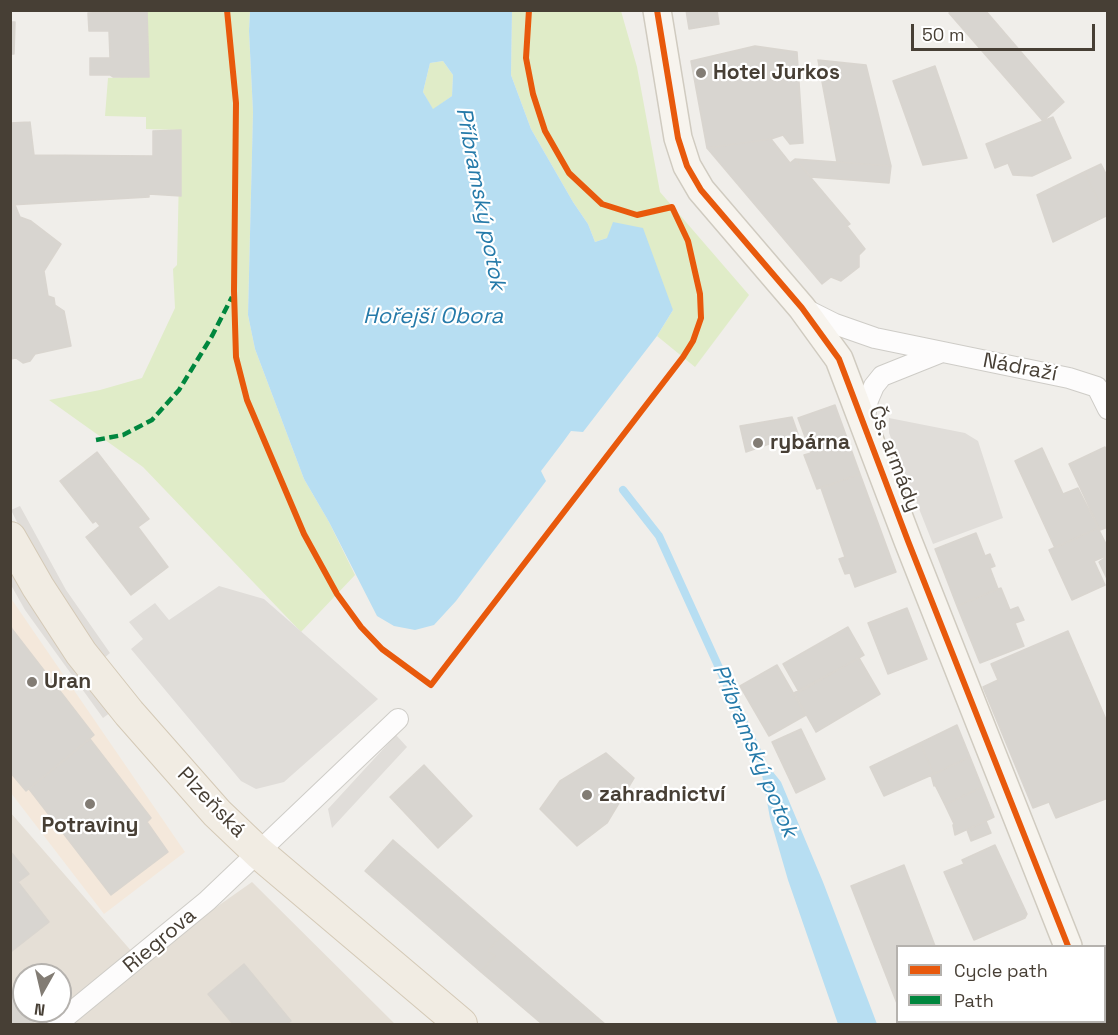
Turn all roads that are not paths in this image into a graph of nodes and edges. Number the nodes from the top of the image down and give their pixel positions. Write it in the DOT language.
graph roads {
  1 [pos="657,10"];
  2 [pos="802,308"];
  3 [pos="942,352"];
  4 [pos="1102,381"];
  5 [pos="1107,409"];
  6 [pos="864,423"];
  7 [pos="10,538"];
  8 [pos="398,719"];
  9 [pos="259,853"];
  10 [pos="1068,945"];
  11 [pos="57,1024"];
  12 [pos="461,1024"];
  1 -- 2 [label="street, Čs. armády"];
  2 -- 3 [label="street, Nádraží"];
  2 -- 6 [label="street, Čs. armády"];
  3 -- 4 [label="street, Nádraží"];
  3 -- 6 [label="street"];
  4 -- 5 [label="street, Nádraží"];
  6 -- 10 [label="street, Čs. armády"];
  7 -- 9 [label="main road, Plzeňská"];
  8 -- 9 [label="street, Riegrova"];
  9 -- 11 [label="street, Riegrova"];
  9 -- 12 [label="main road, Plzeňská"];
}
